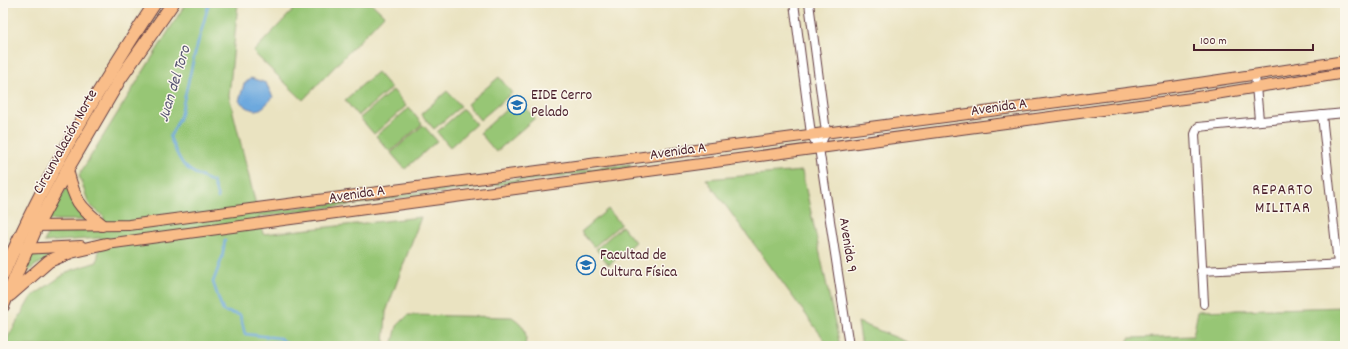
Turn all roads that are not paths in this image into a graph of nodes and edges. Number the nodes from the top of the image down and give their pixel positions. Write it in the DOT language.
graph roads {
  1 [pos="155,3"];
  2 [pos="173,3"];
  3 [pos="794,3"];
  4 [pos="810,3"];
  5 [pos="1345,61"];
  6 [pos="1345,73"];
  7 [pos="1255,75"];
  8 [pos="1257,89"];
  9 [pos="1345,113"];
  10 [pos="1322,115"];
  11 [pos="1259,120"];
  12 [pos="826,132"];
  13 [pos="811,134"];
  14 [pos="819,148"];
  15 [pos="649,156"];
  16 [pos="67,170"];
  17 [pos="662,170"];
  18 [pos="24,225"];
  19 [pos="102,225"];
  20 [pos="37,226"];
  21 [pos="106,244"];
  22 [pos="14,249"];
  23 [pos="27,249"];
  24 [pos="1342,264"];
  25 [pos="1201,271"];
  26 [pos="3,275"];
  27 [pos="5,302"];
  28 [pos="1204,304"];
  29 [pos="848,346"];
  1 -- 18 [label="highway, Circunvalación Norte"];
  2 -- 16 [label="highway, Circunvalación Norte"];
  3 -- 13 [label="street, Avenida 9"];
  4 -- 12 [label="street"];
  5 -- 7 [label="main road, Avenida A"];
  6 -- 8 [label="main road, Avenida A"];
  7 -- 8 [label="street"];
  7 -- 12 [label="main road, Avenida A"];
  8 -- 11 [label="street"];
  8 -- 14 [label="main road, Avenida A"];
  9 -- 10 [label="street"];
  10 -- 11 [label="street"];
  10 -- 24 [label="street"];
  11 -- 25 [label="street"];
  12 -- 13 [label="main road, Avenida A"];
  12 -- 14 [label="street"];
  13 -- 14 [label="street, Avenida 9"];
  13 -- 15 [label="main road, Avenida A"];
  14 -- 17 [label="main road, Avenida A"];
  14 -- 29 [label="street, Avenida 9"];
  15 -- 17 [label="main road"];
  15 -- 19 [label="main road, Avenida A"];
  16 -- 19 [label="highway"];
  16 -- 20 [label="highway, Circunvalación Norte"];
  17 -- 21 [label="main road, Avenida A"];
  18 -- 20 [label="main road, Avenida A"];
  18 -- 22 [label="highway, Circunvalación Norte"];
  19 -- 20 [label="main road, Avenida A"];
  20 -- 23 [label="highway, Circunvalación Norte"];
  21 -- 23 [label="main road, Avenida A"];
  21 -- 27 [label="highway"];
  22 -- 23 [label="main road, Avenida A"];
  22 -- 26 [label="highway, Circunvalación Norte"];
  23 -- 27 [label="highway, Circunvalación Norte"];
  24 -- 25 [label="street"];
  25 -- 28 [label="street"];
}
